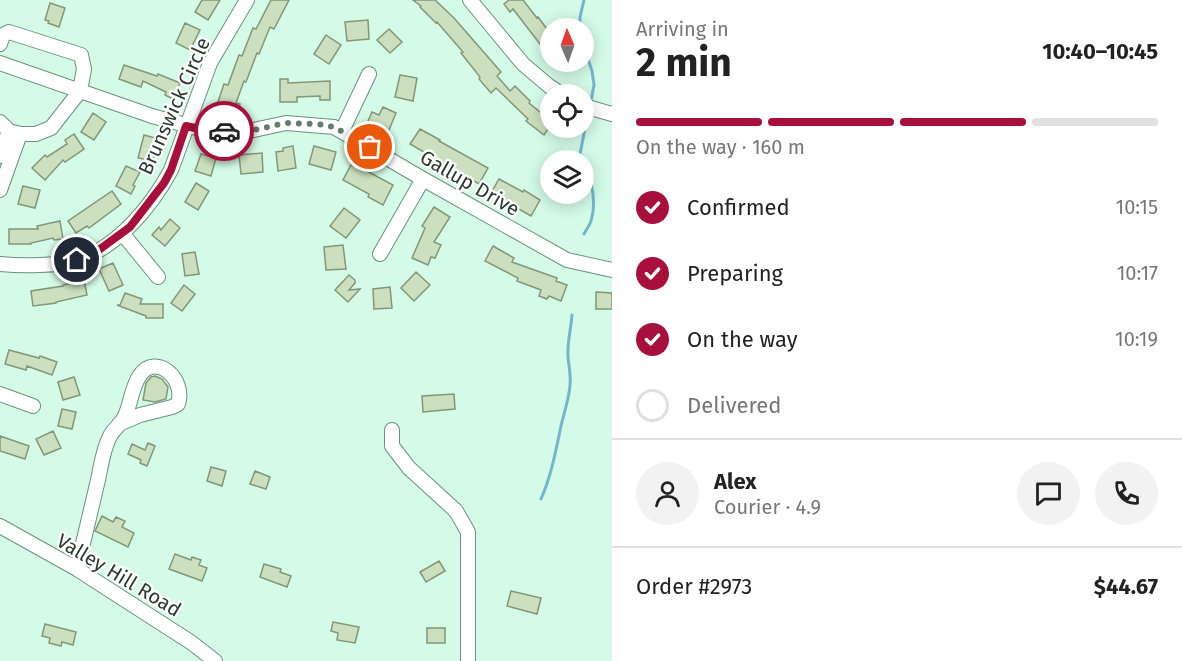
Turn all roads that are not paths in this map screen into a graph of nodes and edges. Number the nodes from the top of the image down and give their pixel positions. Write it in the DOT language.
graph roads {
  1 [pos="247,0"];
  2 [pos="470,0"];
  3 [pos="0,44"];
  4 [pos="0,63"];
  5 [pos="369,75"];
  6 [pos="547,84"];
  7 [pos="80,91"];
  8 [pos="594,109"];
  9 [pos="612,114"];
  10 [pos="186,126"];
  11 [pos="10,129"];
  12 [pos="342,131"];
  13 [pos="0,156"];
  14 [pos="423,179"];
  15 [pos="0,190"];
  16 [pos="122,233"];
  17 [pos="380,254"];
  18 [pos="0,264"];
  19 [pos="612,270"];
  20 [pos="158,278"];
  21 [pos="0,394"];
  22 [pos="33,406"];
  23 [pos="119,424"];
  24 [pos="392,430"];
  25 [pos="0,526"];
  26 [pos="76,569"];
  27 [pos="215,661"];
  28 [pos="468,661"];
  1 -- 10 [label="street, Brunswick Circle"];
  2 -- 6 [label="street"];
  3 -- 7 [label="street"];
  4 -- 7 [label="street, Gallup Drive"];
  5 -- 12 [label="street"];
  7 -- 10 [label="street, Gallup Drive"];
  7 -- 11 [label="street"];
  8 -- 9 [label="street"];
  10 -- 12 [label="street, Gallup Drive"];
  10 -- 16 [label="street, Brunswick Circle"];
  11 -- 13 [label="street"];
  11 -- 15 [label="street"];
  12 -- 14 [label="street, Gallup Drive"];
  14 -- 17 [label="street"];
  14 -- 19 [label="street, Gallup Drive"];
  16 -- 18 [label="street, Brunswick Circle"];
  16 -- 20 [label="street"];
  21 -- 22 [label="street"];
  23 -- 23 [label="street"];
  23 -- 26 [label="street"];
  24 -- 28 [label="street"];
  25 -- 26 [label="street, Valley Hill Road"];
  26 -- 27 [label="street, Valley Hill Road"];
}
